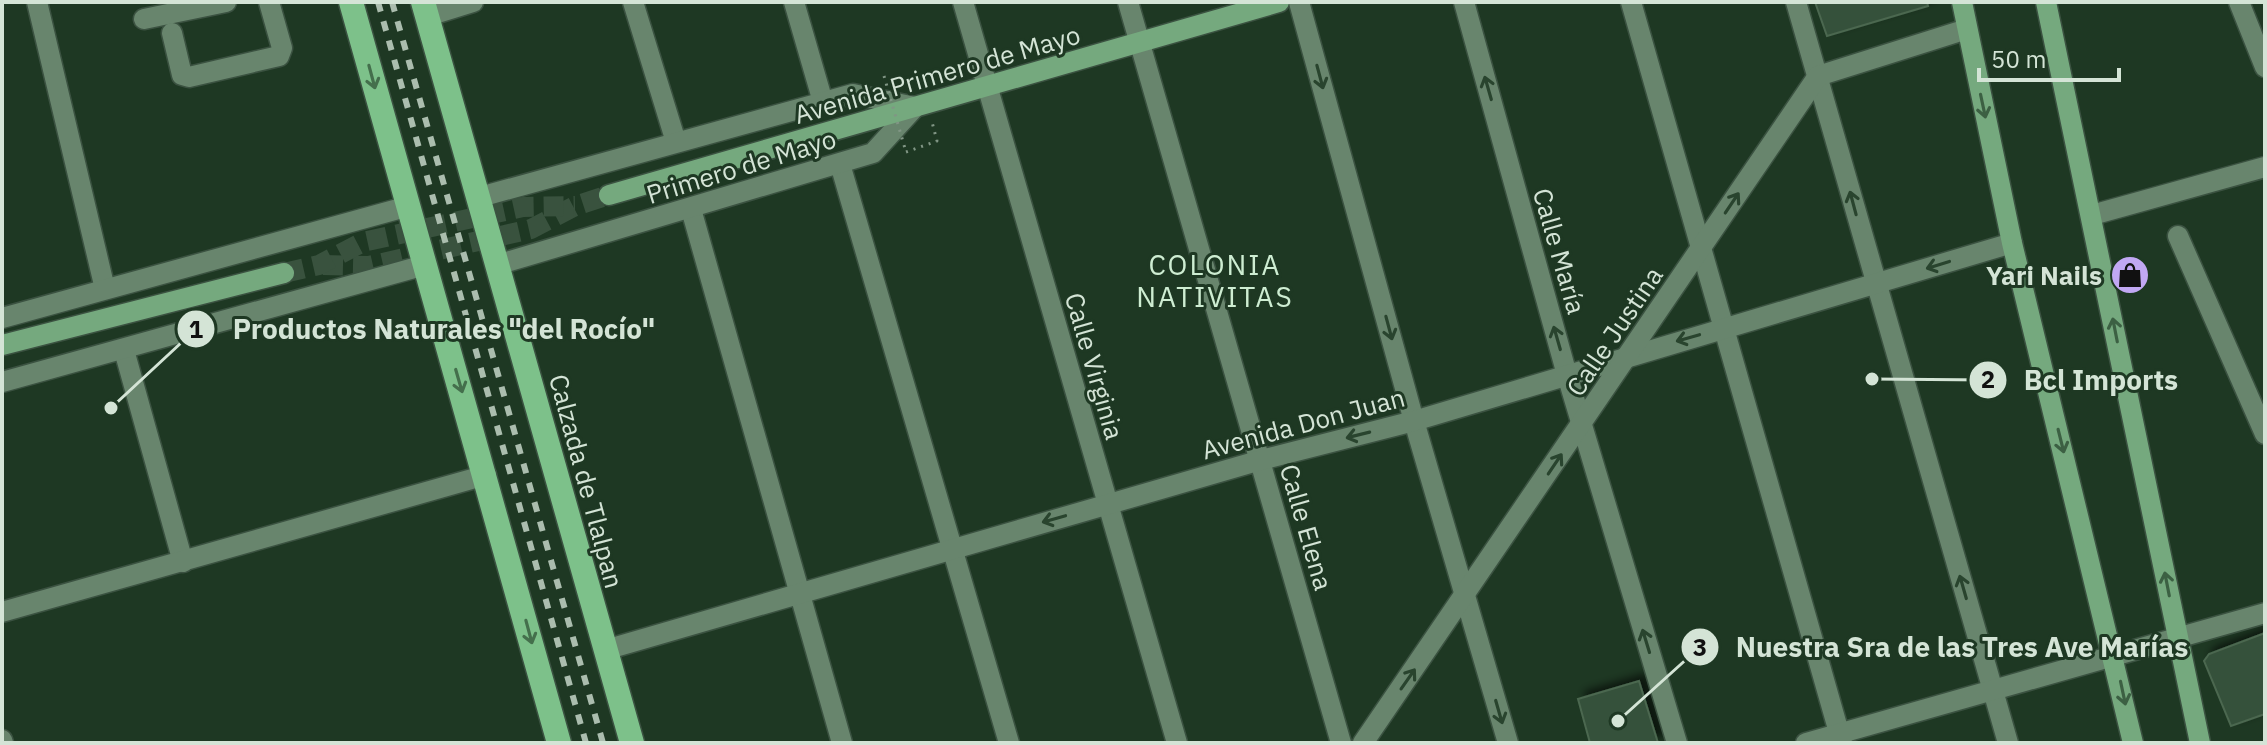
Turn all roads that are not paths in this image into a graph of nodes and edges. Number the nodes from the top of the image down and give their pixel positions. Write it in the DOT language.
graph roads {
  1 [pos="37,2"];
  2 [pos="226,2"];
  3 [pos="269,2"];
  4 [pos="351,2"];
  5 [pos="473,2"];
  6 [pos="633,2"];
  7 [pos="794,2"];
  8 [pos="963,2"];
  9 [pos="1128,2"];
  10 [pos="1279,2"];
  11 [pos="1299,2"];
  12 [pos="1464,2"];
  13 [pos="1631,2"];
  14 [pos="1796,2"];
  15 [pos="1962,2"];
  16 [pos="2046,2"];
  17 [pos="2239,2"];
  18 [pos="426,9"];
  19 [pos="144,19"];
  20 [pos="1967,29"];
  21 [pos="172,33"];
  22 [pos="1140,44"];
  23 [pos="2265,67"];
  24 [pos="1818,76"];
  25 [pos="988,86"];
  26 [pos="823,102"];
  27 [pos="915,107"];
  28 [pos="676,142"];
  29 [pos="840,164"];
  30 [pos="2265,167"];
  31 [pos="609,195"];
  32 [pos="480,197"];
  33 [pos="409,206"];
  34 [pos="691,209"];
  35 [pos="2092,215"];
  36 [pos="2178,236"];
  37 [pos="2012,243"];
  38 [pos="1702,246"];
  39 [pos="500,264"];
  40 [pos="425,265"];
  41 [pos="284,273"];
  42 [pos="1875,284"];
  43 [pos="105,289"];
  44 [pos="2,318"];
  45 [pos="1725,327"];
  46 [pos="2,345"];
  47 [pos="124,350"];
  48 [pos="1630,355"];
  49 [pos="1567,375"];
  50 [pos="2,382"];
  51 [pos="1414,421"];
  52 [pos="1582,424"];
  53 [pos="2265,434"];
  54 [pos="1261,460"];
  55 [pos="486,475"];
  56 [pos="1107,504"];
  57 [pos="952,549"];
  58 [pos="183,562"];
  59 [pos="799,593"];
  60 [pos="1466,596"];
  61 [pos="2,612"];
  62 [pos="2265,613"];
  63 [pos="2177,637"];
  64 [pos="605,650"];
  65 [pos="2114,654"];
  66 [pos="1992,689"];
  67 [pos="1840,738"];
  68 [pos="559,743"];
  69 [pos="632,743"];
  70 [pos="842,743"];
  71 [pos="1009,743"];
  72 [pos="1177,743"];
  73 [pos="1341,743"];
  74 [pos="1363,743"];
  75 [pos="1508,743"];
  76 [pos="1677,743"];
  77 [pos="1806,743"];
  78 [pos="2008,743"];
  79 [pos="2133,743"];
  80 [pos="2200,743"];
  1 -- 43 [label="street"];
  2 -- 19 [label="street"];
  3 -- 21 [label="street"];
  4 -- 33 [label="highway, one-way"];
  5 -- 18 [label="street"];
  6 -- 28 [label="street"];
  7 -- 26 [label="street"];
  8 -- 25 [label="street, Calle Virginia"];
  9 -- 22 [label="street, Calle Elena"];
  10 -- 22 [label="main road, Avenida Primero de Mayo"];
  11 -- 51 [label="street, one-way"];
  49 -- 12 [label="street, Calle María, one-way"];
  13 -- 38 [label="street"];
  14 -- 24 [label="street"];
  15 -- 20 [label="main road"];
  16 -- 35 [label="main road"];
  17 -- 23 [label="street"];
  18 -- 32 [label="highway, Calzada de Tlalpan"];
  20 -- 24 [label="street"];
  20 -- 37 [label="main road, one-way"];
  22 -- 25 [label="main road, Avenida Primero de Mayo"];
  22 -- 54 [label="street, Calle Elena"];
  38 -- 24 [label="street, Calle Justina, one-way"];
  42 -- 24 [label="street, one-way"];
  25 -- 27 [label="main road, Avenida Primero de Mayo"];
  25 -- 56 [label="street, Calle Virginia"];
  26 -- 27 [label="street, Primero de Mayo"];
  26 -- 28 [label="street, Primero de Mayo"];
  27 -- 29 [label="street, Primero de Mayo"];
  27 -- 31 [label="main road, Avenida Primero de Mayo"];
  28 -- 32 [label="street, Primero de Mayo"];
  29 -- 34 [label="street, Primero de Mayo"];
  29 -- 57 [label="street"];
  30 -- 35 [label="street"];
  32 -- 39 [label="highway, Calzada de Tlalpan"];
  33 -- 40 [label="highway"];
  33 -- 43 [label="street"];
  34 -- 39 [label="street, Primero de Mayo"];
  34 -- 59 [label="street"];
  63 -- 35 [label="main road, one-way"];
  36 -- 53 [label="street"];
  37 -- 42 [label="street, Avenida Don Juan, one-way"];
  37 -- 65 [label="main road, one-way"];
  38 -- 45 [label="street"];
  38 -- 48 [label="street, Calle Justina"];
  39 -- 64 [label="highway, Calzada de Tlalpan"];
  40 -- 47 [label="street"];
  40 -- 55 [label="highway, one-way"];
  41 -- 46 [label="main road"];
  42 -- 45 [label="street, Avenida Don Juan"];
  66 -- 42 [label="street, one-way"];
  43 -- 44 [label="street"];
  45 -- 48 [label="street, Avenida Don Juan, one-way"];
  45 -- 67 [label="street"];
  47 -- 50 [label="street"];
  47 -- 58 [label="street"];
  48 -- 49 [label="street, Avenida Don Juan"];
  48 -- 52 [label="street, Calle Justina"];
  49 -- 51 [label="street, Avenida Don Juan"];
  49 -- 52 [label="street, Calle María"];
  51 -- 54 [label="street, Avenida Don Juan, one-way"];
  51 -- 60 [label="street"];
  60 -- 52 [label="street, Calle Justina, one-way"];
  76 -- 52 [label="street, Calle María, one-way"];
  54 -- 56 [label="street, Avenida Don Juan"];
  54 -- 73 [label="street, Calle Elena"];
  55 -- 58 [label="street"];
  55 -- 68 [label="highway, one-way"];
  56 -- 57 [label="street, Avenida Don Juan, one-way"];
  56 -- 72 [label="street, Calle Virginia"];
  57 -- 59 [label="street, Avenida Don Juan"];
  57 -- 71 [label="street"];
  58 -- 61 [label="street"];
  59 -- 64 [label="street, Avenida Don Juan"];
  59 -- 70 [label="street"];
  74 -- 60 [label="street, Calle Justina, one-way"];
  60 -- 75 [label="street, one-way"];
  62 -- 63 [label="street"];
  63 -- 65 [label="street"];
  63 -- 80 [label="main road"];
  64 -- 69 [label="highway, Calzada de Tlalpan"];
  65 -- 66 [label="street"];
  65 -- 79 [label="main road, one-way"];
  66 -- 67 [label="street"];
  66 -- 78 [label="street"];
  67 -- 77 [label="street"];
}
